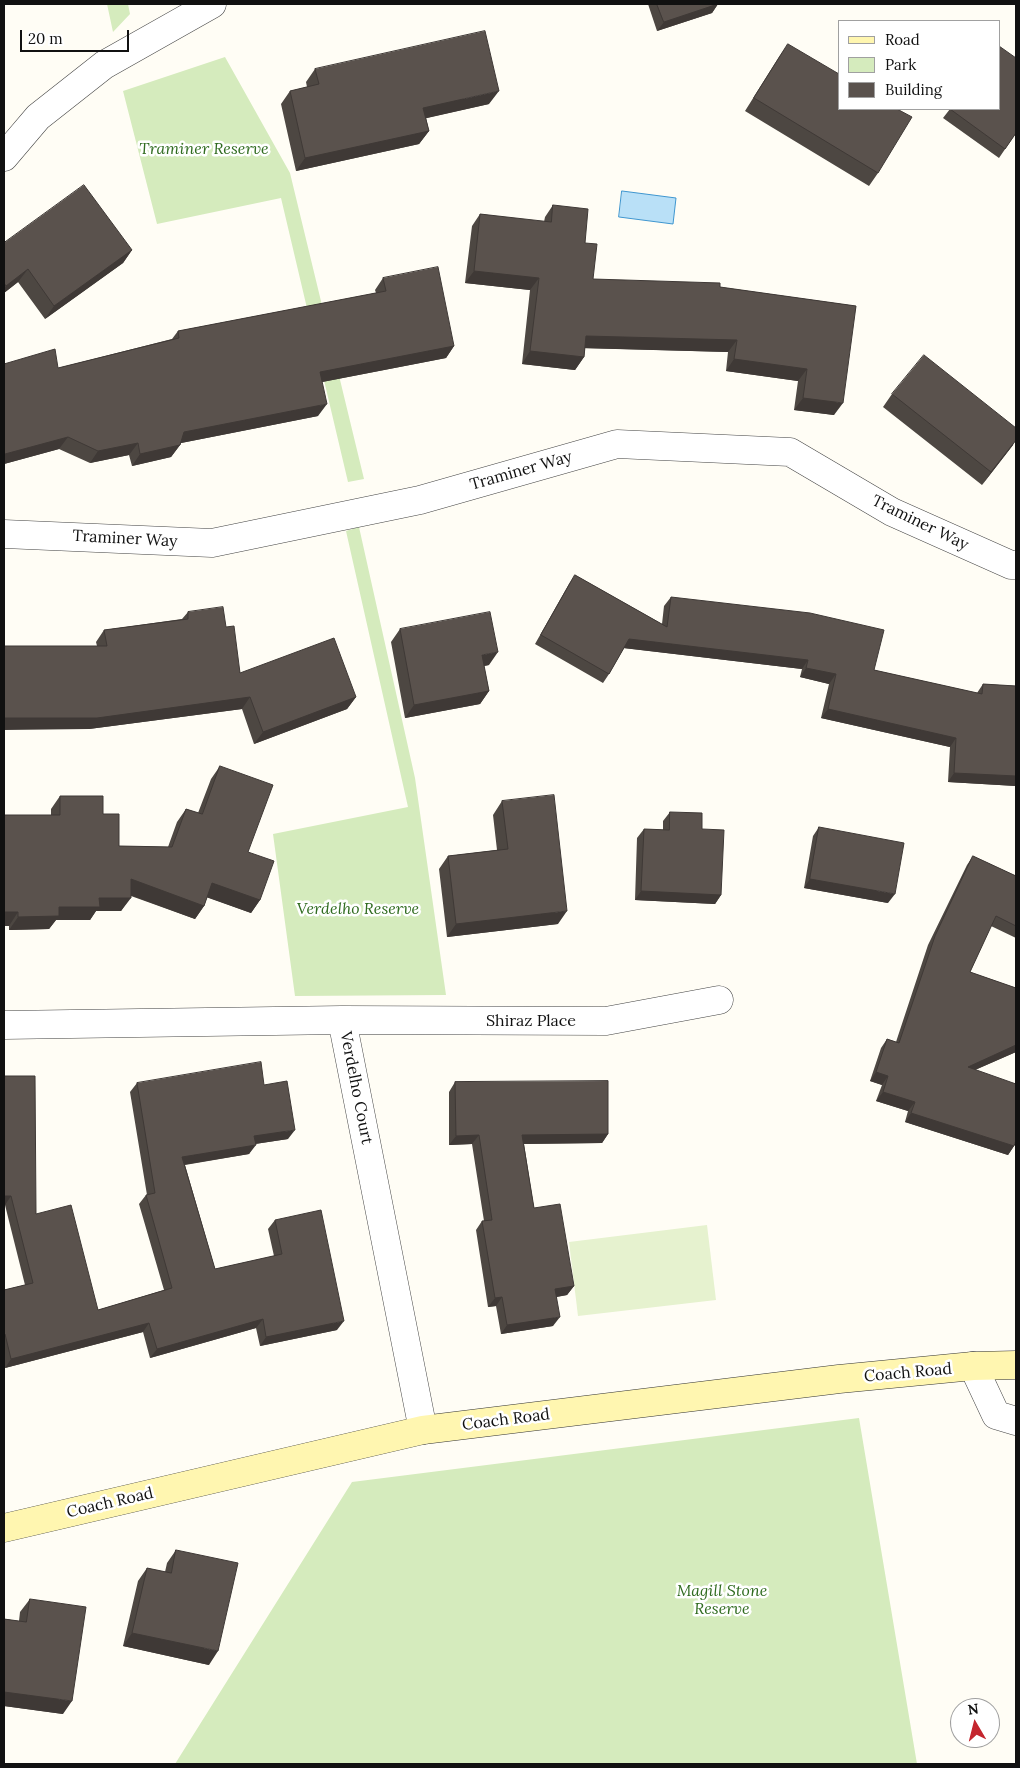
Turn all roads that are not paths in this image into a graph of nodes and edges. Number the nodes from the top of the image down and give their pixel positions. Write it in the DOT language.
graph roads {
  1 [pos="212,4"];
  2 [pos="4,156"];
  3 [pos="4,534"];
  4 [pos="1016,565"];
  5 [pos="718,1000"];
  6 [pos="342,1020"];
  7 [pos="4,1025"];
  8 [pos="1016,1365"];
  9 [pos="973,1366"];
  10 [pos="1016,1420"];
  11 [pos="423,1430"];
  12 [pos="4,1528"];
  1 -- 2 [label="street"];
  3 -- 4 [label="street, Traminer Way"];
  5 -- 6 [label="street, Shiraz Place"];
  6 -- 7 [label="street, Verdelho Court"];
  6 -- 11 [label="street, Verdelho Court"];
  8 -- 9 [label="street, Coach Road"];
  9 -- 10 [label="street"];
  9 -- 11 [label="street, Coach Road"];
  11 -- 12 [label="street, Coach Road"];
}
